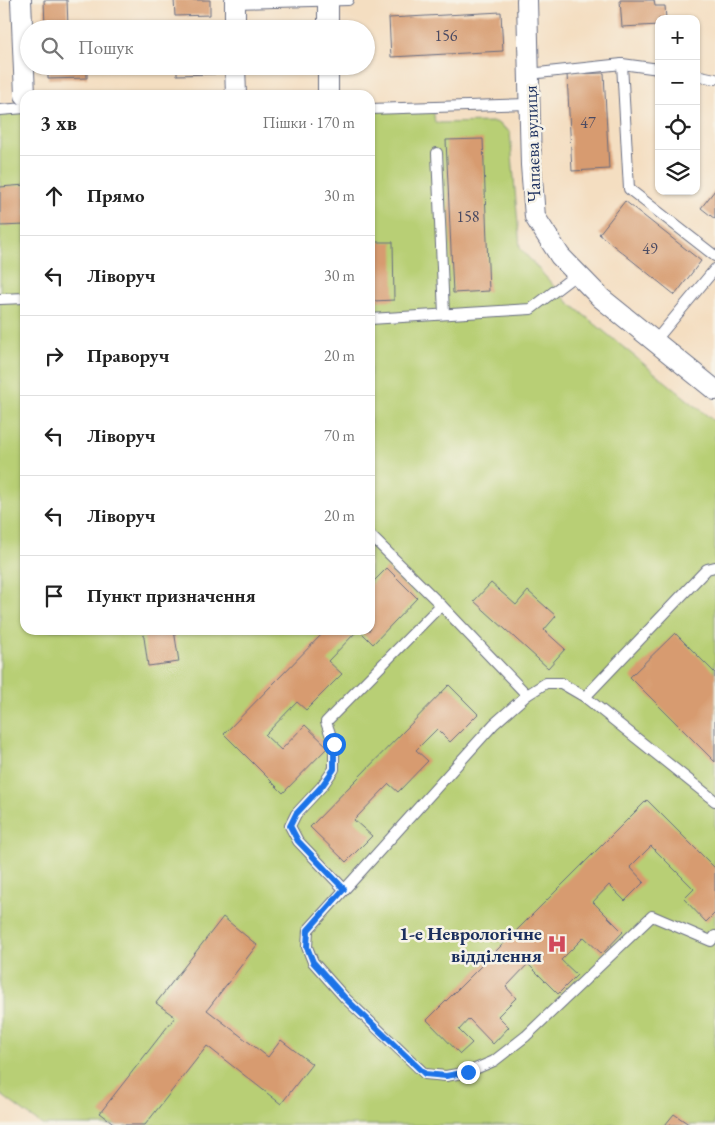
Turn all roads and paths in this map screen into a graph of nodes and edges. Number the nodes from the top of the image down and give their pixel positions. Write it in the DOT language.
graph roads {
  1 [pos="21,0"];
  2 [pos="328,0"];
  3 [pos="348,0"];
  4 [pos="527,0"];
  5 [pos="235,2"];
  6 [pos="22,20"];
  7 [pos="235,20"];
  8 [pos="328,20"];
  9 [pos="622,64"];
  10 [pos="655,68"];
  11 [pos="529,74"];
  12 [pos="24,75"];
  13 [pos="236,75"];
  14 [pos="328,75"];
  15 [pos="700,77"];
  16 [pos="715,79"];
  17 [pos="25,90"];
  18 [pos="236,90"];
  19 [pos="328,90"];
  20 [pos="528,104"];
  21 [pos="20,108"];
  22 [pos="375,109"];
  23 [pos="0,110"];
  24 [pos="437,153"];
  25 [pos="715,256"];
  26 [pos="715,269"];
  27 [pos="576,274"];
  28 [pos="20,298"];
  29 [pos="0,299"];
  30 [pos="444,314"];
  31 [pos="375,319"];
  32 [pos="655,341"];
  33 [pos="715,390"];
  34 [pos="375,540"];
  35 [pos="715,567"];
  36 [pos="441,605"];
  37 [pos="527,695"];
  38 [pos="585,697"];
  39 [pos="715,801"];
  40 [pos="344,889"];
  41 [pos="715,936"];
  1 -- 6 [label="street"];
  2 -- 3 [label="lane"];
  2 -- 5 [label="lane"];
  2 -- 8 [label="street"];
  4 -- 11 [label="street, Чапаєва вулиця"];
  5 -- 7 [label="street"];
  9 -- 10 [label="lane"];
  9 -- 11 [label="lane"];
  9 -- 25 [label="lane"];
  11 -- 20 [label="street, Чапаєва вулиця"];
  12 -- 17 [label="street"];
  13 -- 18 [label="street"];
  14 -- 19 [label="street"];
  15 -- 16 [label="lane"];
  20 -- 22 [label="lane"];
  20 -- 27 [label="street, Чапаєва вулиця"];
  21 -- 23 [label="lane"];
  24 -- 30 [label="lane"];
  26 -- 32 [label="lane"];
  27 -- 30 [label="lane"];
  27 -- 32 [label="street, Чапаєва вулиця"];
  28 -- 29 [label="lane"];
  30 -- 31 [label="lane"];
  32 -- 33 [label="street, Чапаєва вулиця"];
  34 -- 36 [label="lane"];
  35 -- 38 [label="lane"];
  36 -- 37 [label="lane"];
  36 -- 40 [label="lane"];
  37 -- 38 [label="lane"];
  37 -- 40 [label="lane"];
  38 -- 39 [label="lane"];
  40 -- 41 [label="lane"];
}
